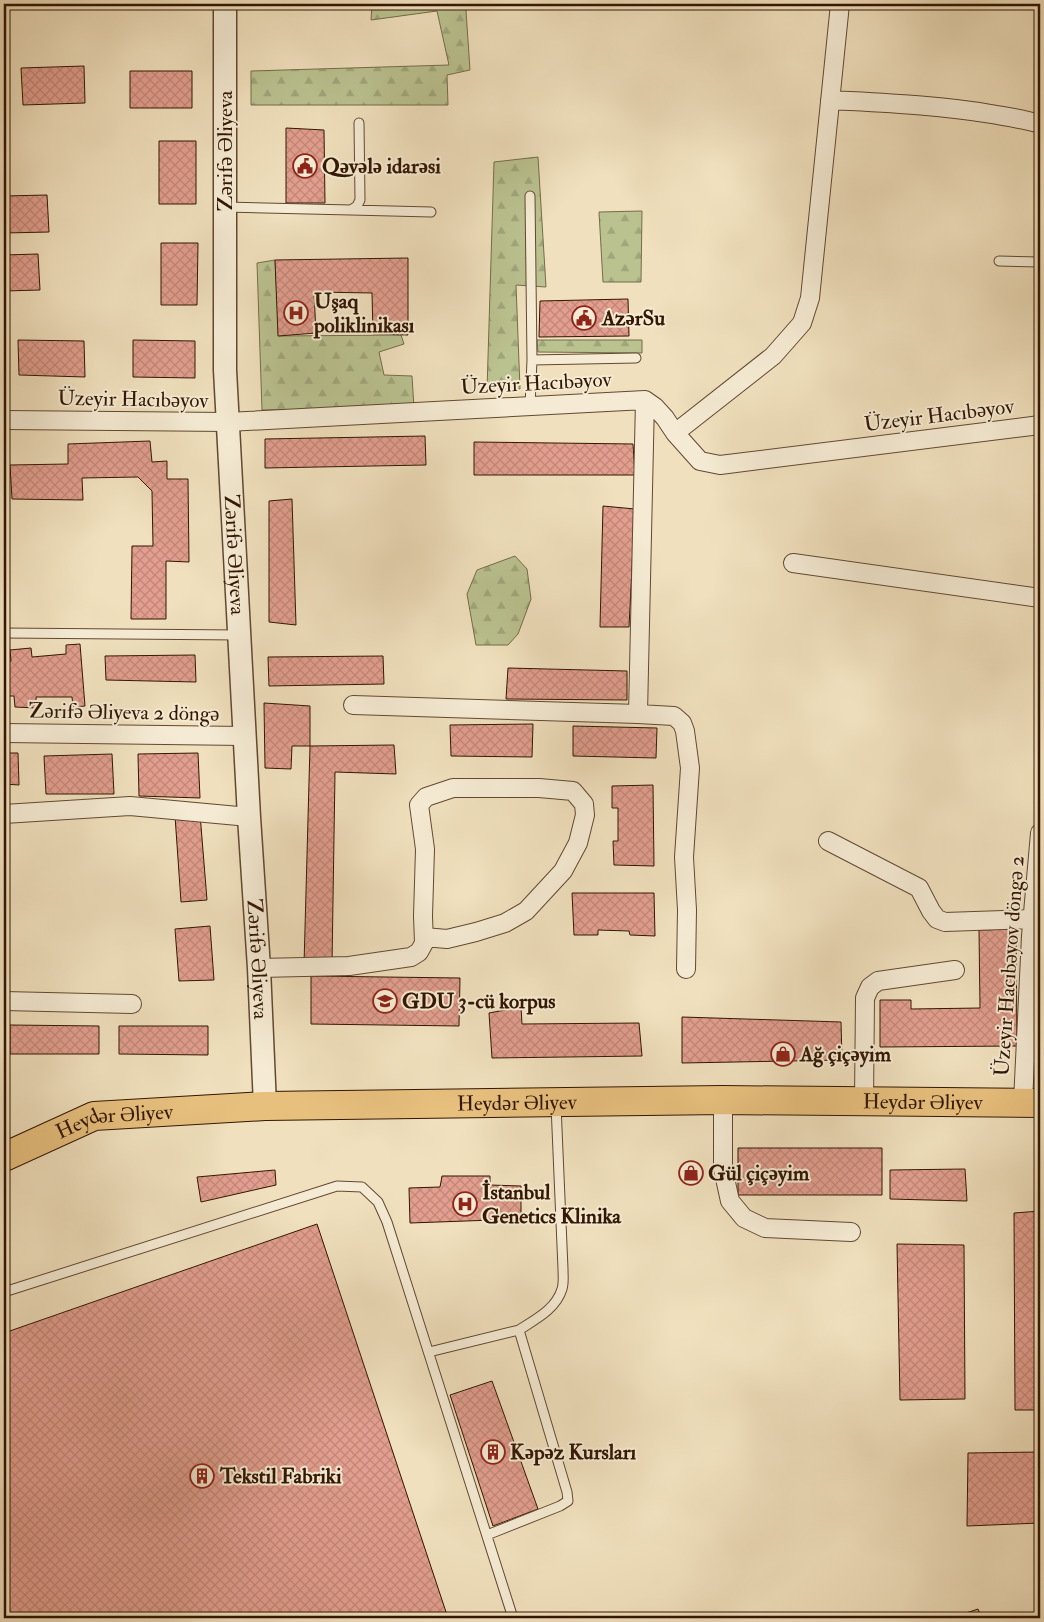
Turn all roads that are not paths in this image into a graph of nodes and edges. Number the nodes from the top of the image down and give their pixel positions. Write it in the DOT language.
graph roads {
  1 [pos="225,4"];
  2 [pos="840,4"];
  3 [pos="830,100"];
  4 [pos="359,123"];
  5 [pos="1040,124"];
  6 [pos="530,196"];
  7 [pos="225,207"];
  8 [pos="351,210"];
  9 [pos="431,212"];
  10 [pos="999,261"];
  11 [pos="1040,262"];
  12 [pos="636,358"];
  13 [pos="532,360"];
  14 [pos="646,400"];
  15 [pos="530,406"];
  16 [pos="4,420"];
  17 [pos="228,422"];
  18 [pos="1040,425"];
  19 [pos="675,433"];
  20 [pos="793,563"];
  21 [pos="1040,598"];
  22 [pos="4,633"];
  23 [pos="239,635"];
  24 [pos="353,705"];
  25 [pos="638,714"];
  26 [pos="4,733"];
  27 [pos="244,736"];
  28 [pos="4,814"];
  29 [pos="249,817"];
  30 [pos="1040,832"];
  31 [pos="828,841"];
  32 [pos="1032,919"];
  33 [pos="424,937"];
  34 [pos="259,968"];
  35 [pos="686,969"];
  36 [pos="955,970"];
  37 [pos="4,1000"];
  38 [pos="132,1004"];
  39 [pos="723,1100"];
  40 [pos="864,1101"];
  41 [pos="556,1102"];
  42 [pos="1032,1102"];
  43 [pos="265,1106"];
  44 [pos="4,1157"];
  45 [pos="851,1232"];
  46 [pos="4,1292"];
  47 [pos="519,1330"];
  48 [pos="429,1352"];
  49 [pos="487,1535"];
  50 [pos="514,1618"];
  1 -- 7 [label="street, Zərifə Əliyeva"];
  2 -- 3 [label="street"];
  3 -- 5 [label="street"];
  3 -- 19 [label="street"];
  4 -- 8 [label="lane"];
  6 -- 13 [label="lane"];
  7 -- 8 [label="lane"];
  7 -- 17 [label="street, Zərifə Əliyeva"];
  8 -- 9 [label="lane"];
  10 -- 11 [label="lane"];
  12 -- 13 [label="lane"];
  13 -- 15 [label="lane"];
  14 -- 15 [label="street, Üzeyir Hacıbəyov"];
  14 -- 19 [label="street, Üzeyir Hacıbəyov"];
  14 -- 25 [label="street"];
  15 -- 17 [label="street, Üzeyir Hacıbəyov"];
  16 -- 17 [label="street, Üzeyir Hacıbəyov"];
  17 -- 23 [label="street, Zərifə Əliyeva"];
  18 -- 19 [label="street, Üzeyir Hacıbəyov"];
  20 -- 21 [label="street"];
  22 -- 23 [label="lane"];
  23 -- 27 [label="street, Zərifə Əliyeva"];
  24 -- 25 [label="street"];
  25 -- 35 [label="street"];
  26 -- 27 [label="street, Zərifə Əliyeva 2 döngə"];
  27 -- 29 [label="street, Zərifə Əliyeva"];
  28 -- 29 [label="street"];
  29 -- 34 [label="street, Zərifə Əliyeva"];
  30 -- 32 [label="street, Üzeyir Hacıbəyov döngə 2"];
  31 -- 32 [label="street"];
  32 -- 42 [label="street, Üzeyir Hacıbəyov döngə 2"];
  33 -- 33 [label="street"];
  33 -- 34 [label="street"];
  34 -- 43 [label="street, Zərifə Əliyeva"];
  36 -- 40 [label="street"];
  37 -- 38 [label="street"];
  39 -- 40 [label="main road, Heydər Əliyev"];
  39 -- 41 [label="main road, Heydər Əliyev"];
  39 -- 45 [label="street"];
  40 -- 42 [label="main road, Heydər Əliyev"];
  41 -- 43 [label="main road, Heydər Əliyev"];
  41 -- 47 [label="lane"];
  43 -- 44 [label="main road, Heydər Əliyev"];
  46 -- 48 [label="lane"];
  47 -- 48 [label="lane"];
  47 -- 49 [label="lane"];
  48 -- 49 [label="lane"];
  49 -- 50 [label="lane"];
}
